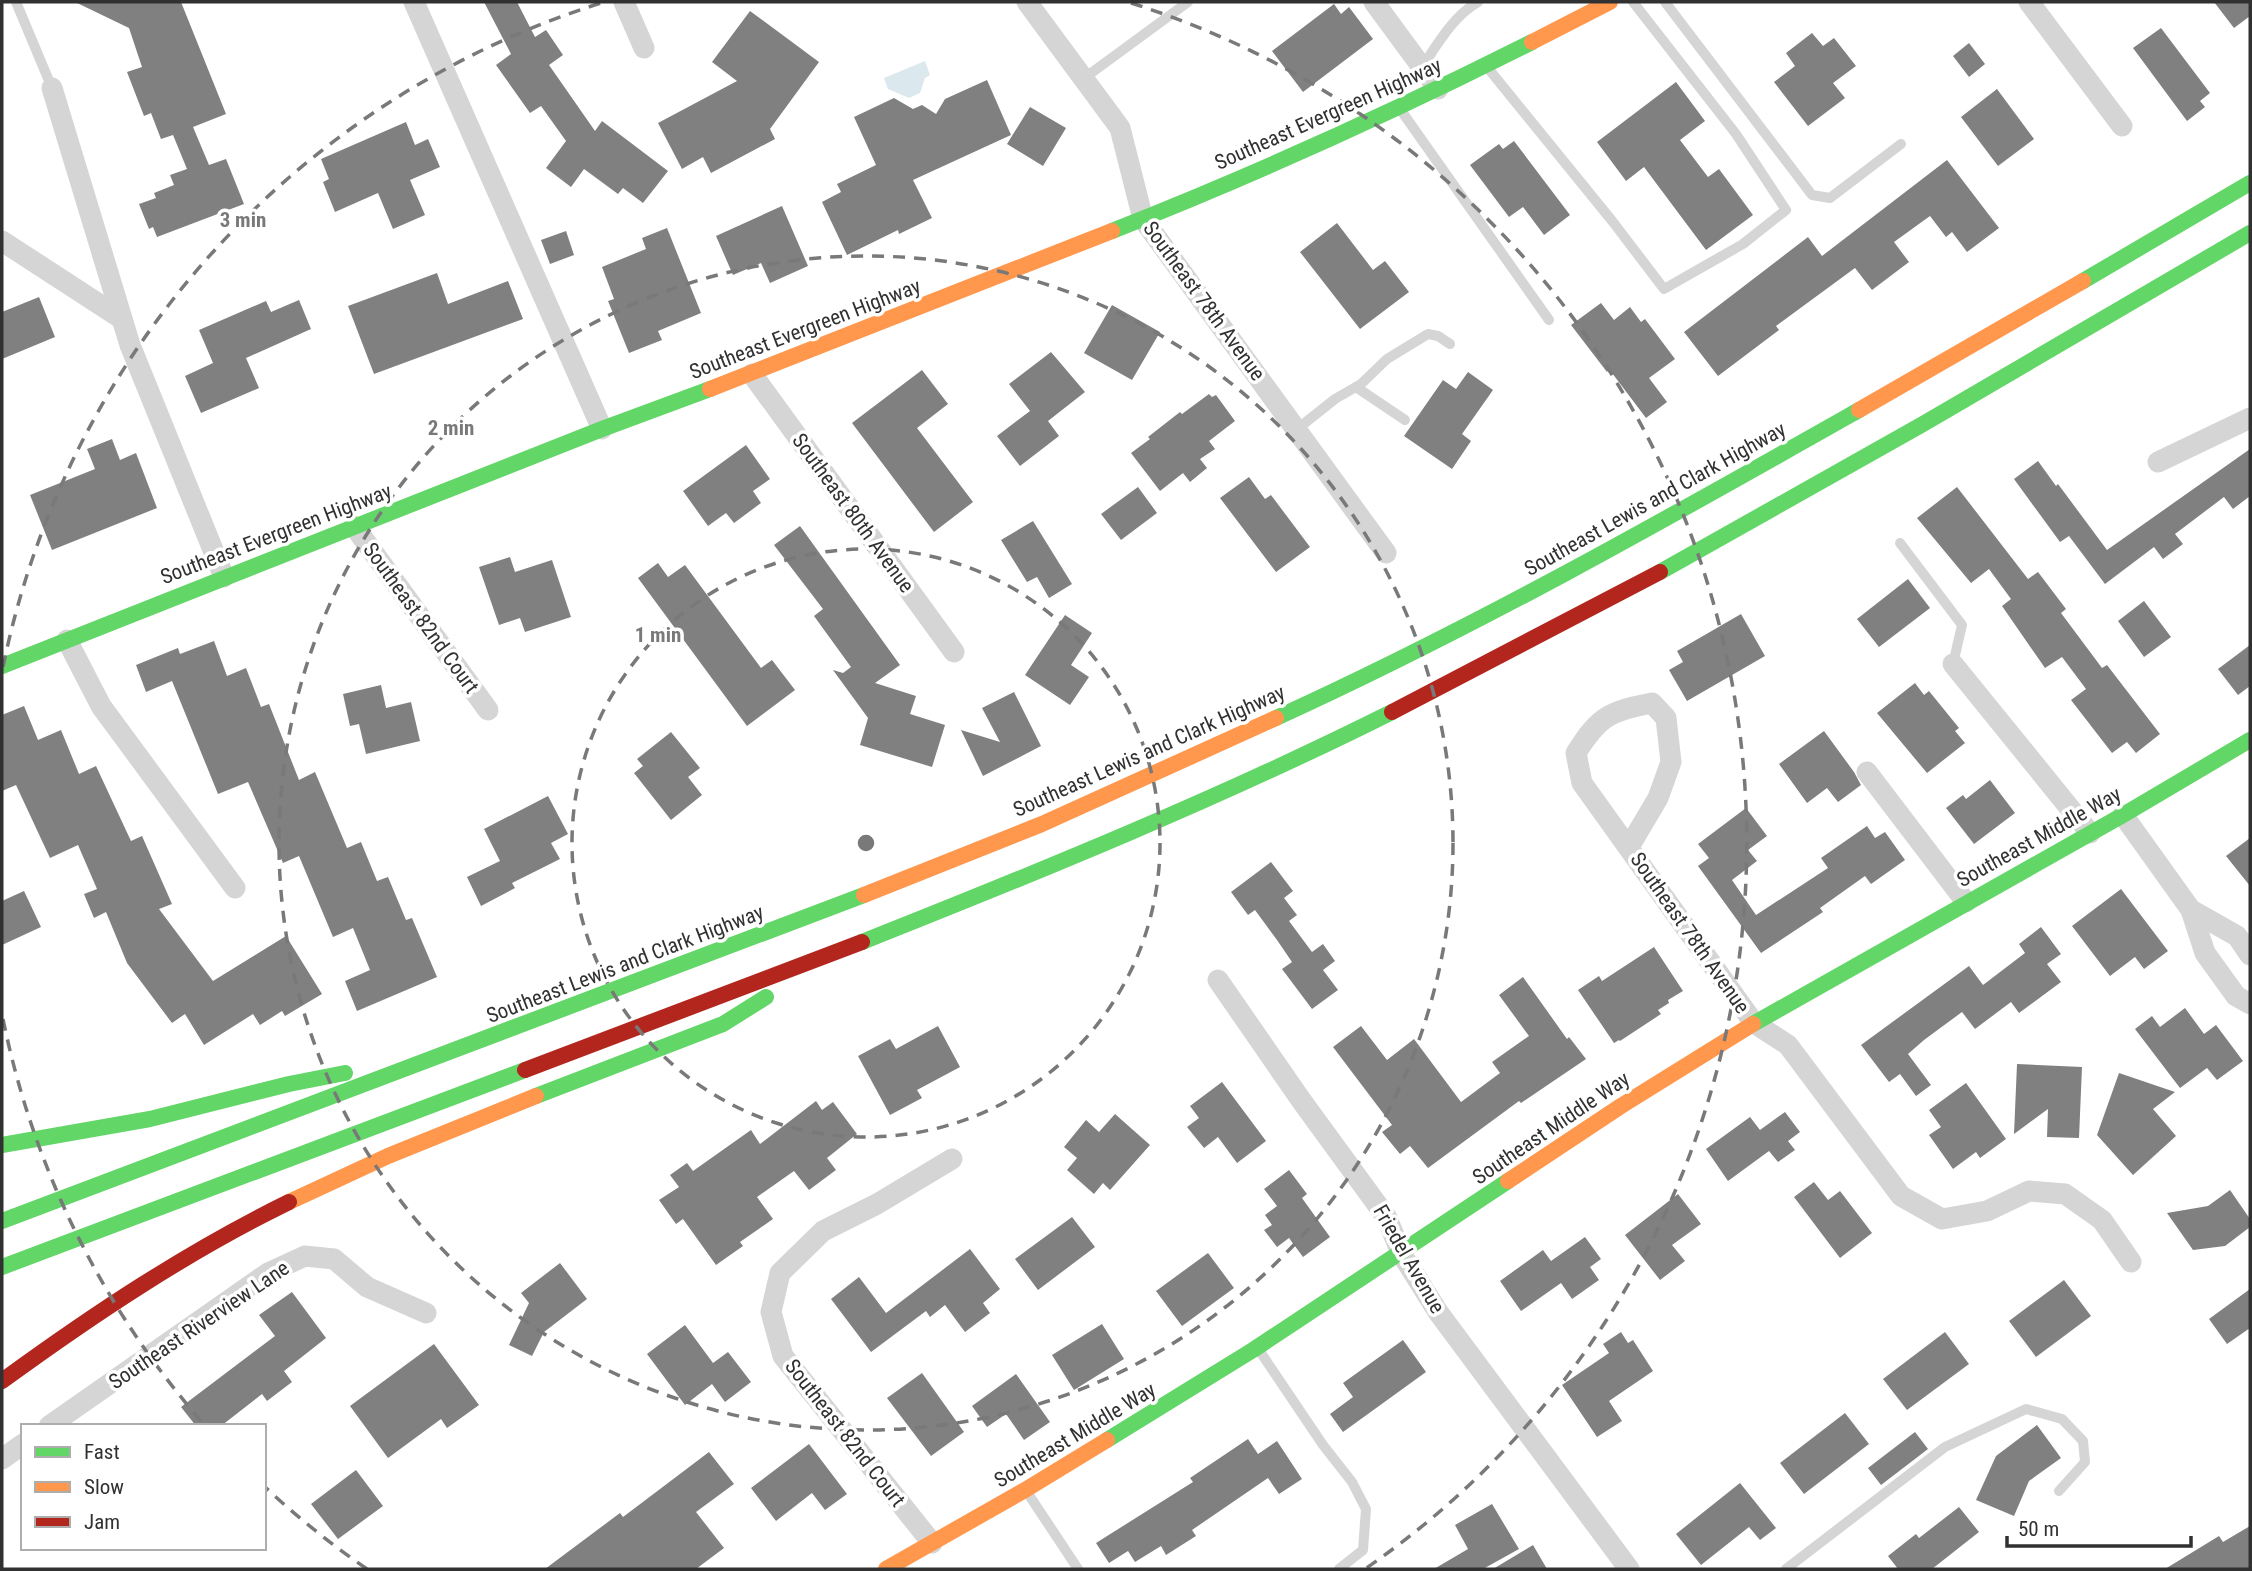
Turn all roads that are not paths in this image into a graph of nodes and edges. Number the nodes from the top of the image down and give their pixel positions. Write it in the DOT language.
graph roads {
  1 [pos="16,2"];
  2 [pos="414,2"];
  3 [pos="624,2"];
  4 [pos="1027,2"];
  5 [pos="1188,2"];
  6 [pos="1374,2"];
  7 [pos="1478,2"];
  8 [pos="1610,2"];
  9 [pos="1633,2"];
  10 [pos="1665,2"];
  11 [pos="2029,2"];
  12 [pos="644,48"];
  13 [pos="1485,65"];
  14 [pos="1422,68"];
  15 [pos="1083,79"];
  16 [pos="52,88"];
  17 [pos="1438,89"];
  18 [pos="1398,107"];
  19 [pos="2122,126"];
  20 [pos="1901,144"];
  21 [pos="2250,183"];
  22 [pos="1143,219"];
  23 [pos="2250,233"];
  24 [pos="2,241"];
  25 [pos="122,318"];
  26 [pos="1549,320"];
  27 [pos="1450,344"];
  28 [pos="752,374"];
  29 [pos="1356,387"];
  30 [pos="2250,418"];
  31 [pos="1405,420"];
  32 [pos="602,429"];
  33 [pos="1296,430"];
  34 [pos="2158,462"];
  35 [pos="354,526"];
  36 [pos="1900,543"];
  37 [pos="1386,553"];
  38 [pos="224,577"];
  39 [pos="67,640"];
  40 [pos="954,652"];
  41 [pos="1953,664"];
  42 [pos="2,666"];
  43 [pos="488,710"];
  44 [pos="2250,740"];
  45 [pos="1867,772"];
  46 [pos="2123,815"];
  47 [pos="2090,833"];
  48 [pos="1629,847"];
  49 [pos="235,888"];
  50 [pos="1966,902"];
  51 [pos="2191,910"];
  52 [pos="842,950"];
  53 [pos="2250,955"];
  54 [pos="1218,980"];
  55 [pos="2250,1004"];
  56 [pos="1754,1023"];
  57 [pos="430,1060"];
  58 [pos="2,1145"];
  59 [pos="952,1159"];
  60 [pos="2,1221"];
  61 [pos="1401,1253"];
  62 [pos="2131,1262"];
  63 [pos="2,1267"];
  64 [pos="426,1313"];
  65 [pos="1257,1348"];
  66 [pos="2,1381"];
  67 [pos="52,1424"];
  68 [pos="21,1445"];
  69 [pos="2,1459"];
  70 [pos="1025,1490"];
  71 [pos="2059,1490"];
  72 [pos="932,1543"];
  73 [pos="889,1568"];
  74 [pos="1079,1569"];
  75 [pos="1339,1569"];
  76 [pos="1629,1569"];
  77 [pos="1786,1569"];
  1 -- 16 [label="lane"];
  2 -- 32 [label="street"];
  3 -- 12 [label="street"];
  4 -- 15 [label="street, Southeast 78th Avenue"];
  5 -- 15 [label="lane"];
  6 -- 14 [label="street"];
  7 -- 14 [label="lane"];
  8 -- 13 [label="main road, Southeast Evergreen Highway"];
  9 -- 13 [label="lane"];
  10 -- 20 [label="lane"];
  11 -- 19 [label="street"];
  13 -- 17 [label="main road, Southeast Evergreen Highway"];
  14 -- 17 [label="street"];
  15 -- 22 [label="street, Southeast 78th Avenue"];
  16 -- 25 [label="street"];
  17 -- 18 [label="main road, Southeast Evergreen Highway"];
  18 -- 22 [label="main road, Southeast Evergreen Highway"];
  18 -- 26 [label="lane"];
  21 -- 57 [label="main road, Southeast Lewis and Clark Highway"];
  22 -- 28 [label="main road, Southeast Evergreen Highway"];
  22 -- 33 [label="street, Southeast 78th Avenue"];
  23 -- 52 [label="main road"];
  24 -- 25 [label="street"];
  25 -- 38 [label="street"];
  27 -- 29 [label="lane"];
  28 -- 32 [label="main road, Southeast Evergreen Highway"];
  28 -- 40 [label="street, Southeast 80th Avenue"];
  29 -- 31 [label="lane"];
  29 -- 33 [label="lane"];
  30 -- 34 [label="street"];
  32 -- 35 [label="main road, Southeast Evergreen Highway"];
  33 -- 37 [label="street, Southeast 78th Avenue"];
  35 -- 38 [label="main road, Southeast Evergreen Highway"];
  35 -- 43 [label="street, Southeast 82nd Court"];
  36 -- 41 [label="lane"];
  38 -- 39 [label="main road, Southeast Evergreen Highway"];
  39 -- 42 [label="main road, Southeast Evergreen Highway"];
  39 -- 49 [label="street"];
  41 -- 47 [label="street"];
  44 -- 46 [label="main road, Southeast Middle Way"];
  45 -- 50 [label="street"];
  46 -- 47 [label="main road, Southeast Middle Way"];
  46 -- 51 [label="street"];
  47 -- 50 [label="main road, Southeast Middle Way"];
  48 -- 48 [label="street, Southeast 78th Avenue"];
  48 -- 56 [label="street, Southeast 78th Avenue"];
  50 -- 56 [label="main road, Southeast Middle Way"];
  51 -- 53 [label="street"];
  51 -- 55 [label="street"];
  52 -- 63 [label="main road"];
  52 -- 66 [label="main road"];
  54 -- 61 [label="street, Friedel Avenue"];
  56 -- 61 [label="main road, Southeast Middle Way"];
  56 -- 62 [label="street, Southeast 78th Avenue"];
  57 -- 58 [label="main road"];
  57 -- 60 [label="main road, Southeast Lewis and Clark Highway"];
  59 -- 72 [label="street, Southeast 82nd Court"];
  61 -- 65 [label="main road, Southeast Middle Way"];
  61 -- 76 [label="street, Friedel Avenue"];
  64 -- 67 [label="street, Southeast Riverview Lane"];
  65 -- 70 [label="main road, Southeast Middle Way"];
  65 -- 75 [label="lane"];
  68 -- 69 [label="street"];
  70 -- 72 [label="main road, Southeast Middle Way"];
  70 -- 74 [label="lane"];
  71 -- 77 [label="lane"];
  72 -- 73 [label="main road, Southeast Middle Way"];
}
